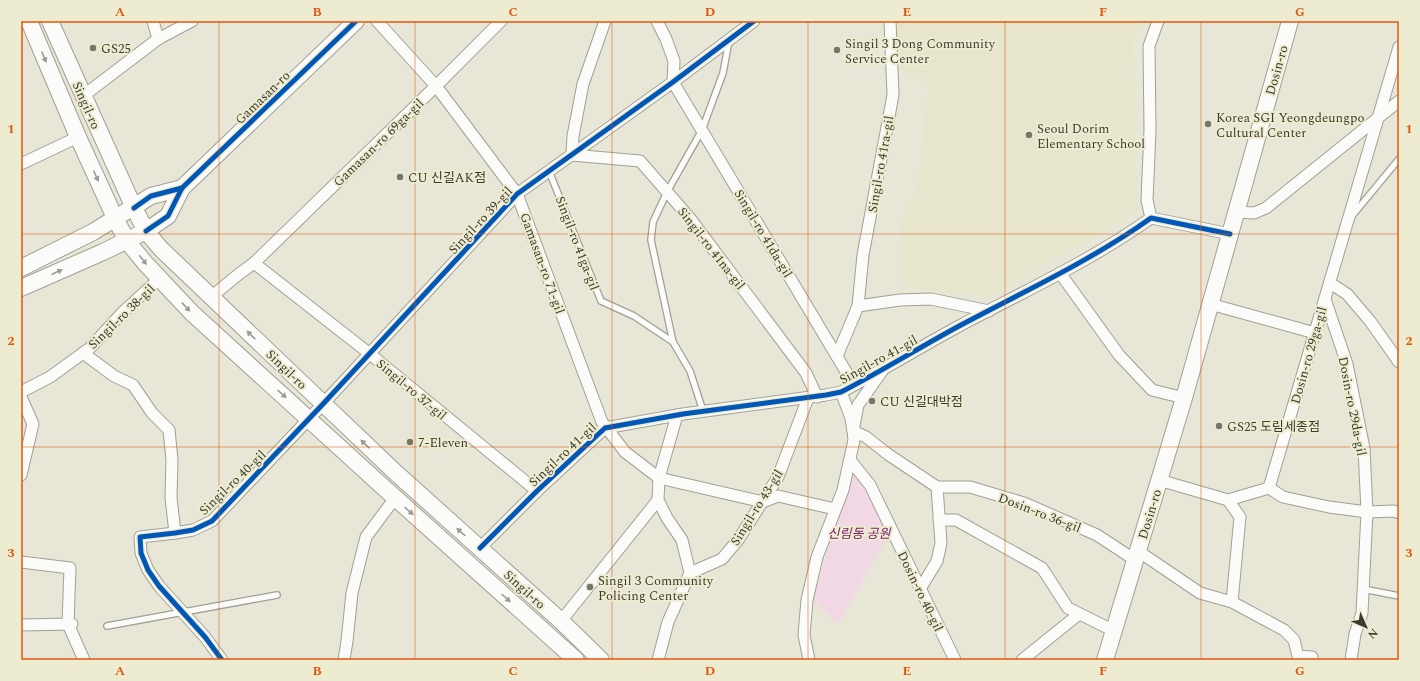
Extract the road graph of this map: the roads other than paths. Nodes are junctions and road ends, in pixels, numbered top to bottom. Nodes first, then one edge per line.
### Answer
1 (29, 21) edge
2 (50, 21) edge
3 (153, 21) edge
4 (192, 21) edge
5 (377, 21) edge
6 (501, 21) edge
7 (605, 21) edge
8 (656, 21) edge
9 (754, 21) edge
10 (890, 21) edge
11 (1158, 21) edge
12 (1290, 21) edge
13 (349, 23) edge
14 (158, 39) junction
15 (729, 41) junction
16 (1399, 46) edge
17 (673, 82) junction
18 (436, 86) junction
19 (83, 96) junction
20 (1399, 101) edge
21 (1378, 117) junction
22 (702, 130) junction
23 (78, 137) junction
24 (572, 155) junction
25 (1399, 159) edge
26 (21, 164) edge
27 (549, 171) junction
28 (182, 188) junction
29 (667, 192) junction
30 (517, 194) junction
31 (134, 208) junction
32 (1236, 212) junction
33 (115, 218) junction
34 (1151, 218) junction
35 (1348, 222) junction
36 (146, 230) junction
37 (1230, 234) junction
38 (127, 241) junction
39 (254, 263) junction
40 (21, 268) edge
41 (1060, 273) junction
42 (159, 279) junction
43 (1330, 283) junction
44 (21, 288) edge
45 (211, 297) junction
46 (1325, 299) junction
47 (1210, 304) junction
48 (858, 306) junction
49 (989, 311) junction
50 (1315, 333) junction
51 (674, 342) junction
52 (83, 353) junction
53 (370, 354) junction
54 (837, 356) junction
55 (1399, 362) edge
56 (884, 369) junction
57 (854, 385) junction
58 (21, 392) edge
59 (841, 392) junction
60 (21, 397) edge
61 (812, 397) junction
62 (1184, 398) junction
63 (323, 404) junction
64 (703, 411) junction
65 (677, 415) junction
66 (309, 419) junction
67 (605, 428) junction
68 (853, 431) junction
69 (850, 460) junction
70 (21, 475) edge
71 (659, 478) junction
72 (1159, 480) junction
73 (937, 487) junction
74 (1269, 488) junction
75 (536, 491) junction
76 (395, 498) junction
77 (658, 500) junction
78 (1228, 500) junction
79 (763, 502) junction
80 (835, 509) junction
81 (1367, 512) junction
82 (1399, 513) edge
83 (938, 520) junction
84 (175, 534) junction
85 (480, 548) junction
86 (1136, 556) junction
87 (21, 562) edge
88 (690, 573) junction
89 (920, 589) junction
90 (1364, 589) junction
91 (277, 595) dead end
92 (1399, 596) edge
93 (1232, 602) junction
94 (183, 613) junction
95 (1079, 614) junction
96 (561, 621) junction
97 (70, 624) junction
98 (21, 625) edge
99 (107, 626) dead end
100 (1114, 631) junction
101 (84, 660) edge
102 (222, 660) edge
103 (344, 660) edge
104 (576, 660) edge
105 (601, 660) edge
106 (658, 660) edge
107 (809, 660) edge
108 (955, 660) edge
109 (1022, 660) edge
110 (1105, 660) edge
111 (1312, 660) edge
112 (1351, 660) edge

1 -> 23 main road, Singil-ro
2 - 19 main road, Singil-ro
3 - 14 street
4 - 14 street
5 - 18 street, Gamasan-ro 71-gil
6 - 18 street, Gamasan-ro 69ga-gil
7 - 24 street
8 - 17 street
9 - 15 street, Singil-ro 39-gil
10 - 48 street, Singil-ro 41ra-gil
11 - 34 street
12 - 32 main road, Dosin-ro
13 - 28 main road, Gamasan-ro
14 - 19 street
15 - 17 street, Singil-ro 39-gil
15 - 22 lane
16 - 21 street, Dosin-ro 29ga-gil
17 - 22 street, Singil-ro 41da-gil
17 - 24 street, Singil-ro 39-gil
18 - 30 street, Gamasan-ro 71-gil
18 - 39 street, Gamasan-ro 69ga-gil
19 - 31 main road, Singil-ro
20 - 21 street
21 - 32 street
21 - 35 street, Dosin-ro 29ga-gil
22 - 29 lane
22 - 54 street, Singil-ro 41da-gil
23 - 26 street
23 -> 33 main road, Singil-ro
24 - 27 street, Singil-ro 39-gil
24 - 29 street, Singil-ro 41na-gil
25 - 35 lane, Dosin-ro 29ga-gil
27 - 30 street, Singil-ro 39-gil
27 - 51 lane, Singil-ro 41ga-gil
28 - 31 main road, Gamasan-ro
28 - 36 main road, Gamasan-ro
29 - 51 lane
29 - 61 street, Singil-ro 41na-gil
30 - 53 street, Singil-ro 39-gil
30 - 67 street, Gamasan-ro 71-gil
31 - 33 main road, Gamasan-ro
31 - 36 main road, Singil-ro
32 - 37 main road, Dosin-ro
33 - 38 main road, Singil-ro
33 - 40 main road, Gamasan-ro
34 - 37 street
34 - 41 street, Singil-ro 41-gil
35 - 43 street, Dosin-ro 29ga-gil
36 - 38 main road, Gamasan-ro
36 - 45 main road, Singil-ro
37 - 47 main road, Dosin-ro
38 -> 42 main road, Singil-ro
44 -> 38 main road, Gamasan-ro
39 - 45 street
39 - 53 street, Singil-ro 37-gil
41 - 49 street, Singil-ro 41-gil
41 - 62 street
42 - 52 street, Singil-ro 38-gil
42 -> 66 main road, Singil-ro
43 - 46 street, Dosin-ro 29ga-gil
43 - 55 street
63 -> 45 main road, Singil-ro
46 - 50 street, Dosin-ro 29ga-gil
46 - 81 street, Dosin-ro 29da-gil
47 - 50 street
47 - 62 main road, Dosin-ro
48 - 49 street
48 - 54 street, Singil-ro 41ra-gil
49 - 56 street, Singil-ro 41-gil
50 - 74 street, Dosin-ro 29ga-gil
51 - 64 lane, Singil-ro 41ga-gil
52 - 58 street, Singil-ro 38-gil
52 - 84 street, Singil-ro 38-gil
53 - 63 street, Singil-ro 39-gil
53 - 75 street, Singil-ro 37-gil
54 - 57 street, Singil-ro 41da-gil
56 - 57 street, Singil-ro 41-gil
56 - 68 street
57 - 59 street, Singil-ro 41-gil
59 - 61 street, Singil-ro 41-gil
59 - 68 street
60 - 70 street
61 - 64 street, Singil-ro 41-gil
61 - 79 street, Singil-ro 43-gil
62 - 72 main road, Dosin-ro
63 - 66 street, Singil-ro 40-gil
85 -> 63 main road, Singil-ro
64 - 65 street, Singil-ro 41-gil
65 - 67 street, Singil-ro 41-gil
65 - 71 street
66 - 76 main road, Singil-ro
66 - 84 street, Singil-ro 40-gil
67 - 71 street, Singil-ro 41-gil
67 - 75 street, Singil-ro 41-gil
68 - 69 street
68 - 73 street
69 - 80 street
69 - 89 street, Dosin-ro 40-gil
71 - 77 street
71 - 79 street, Singil-ro 41-gil
72 - 78 street
72 - 86 main road, Dosin-ro
73 - 83 street
73 - 86 street, Dosin-ro 36-gil
74 - 78 street
74 - 81 street
75 - 85 street, Singil-ro 41-gil
76 - 103 street
76 -> 104 main road, Singil-ro
77 - 88 street
77 - 96 street
78 - 93 street
79 - 80 street, Singil-ro 41-gil
79 - 88 street, Singil-ro 43-gil
80 - 107 street
81 - 82 street
81 - 90 street, Dosin-ro 29da-gil
83 - 89 street
83 - 95 street
84 - 94 street, Singil-ro 40-gil
85 - 96 main road, Singil-ro
86 - 93 street, Dosin-ro 36-gil
86 - 100 main road, Dosin-ro
87 - 97 street
88 - 106 street
89 - 108 street, Dosin-ro 40-gil
90 - 92 lane
90 - 112 street, Dosin-ro 29da-gil
91 - 94 lane
93 - 111 street, Dosin-ro 36-gil
94 - 99 lane
94 - 102 street, Singil-ro 40-gil
95 - 100 street
95 - 109 street
96 - 105 main road, Singil-ro
97 - 98 street
97 - 101 street
100 - 110 main road, Dosin-ro

